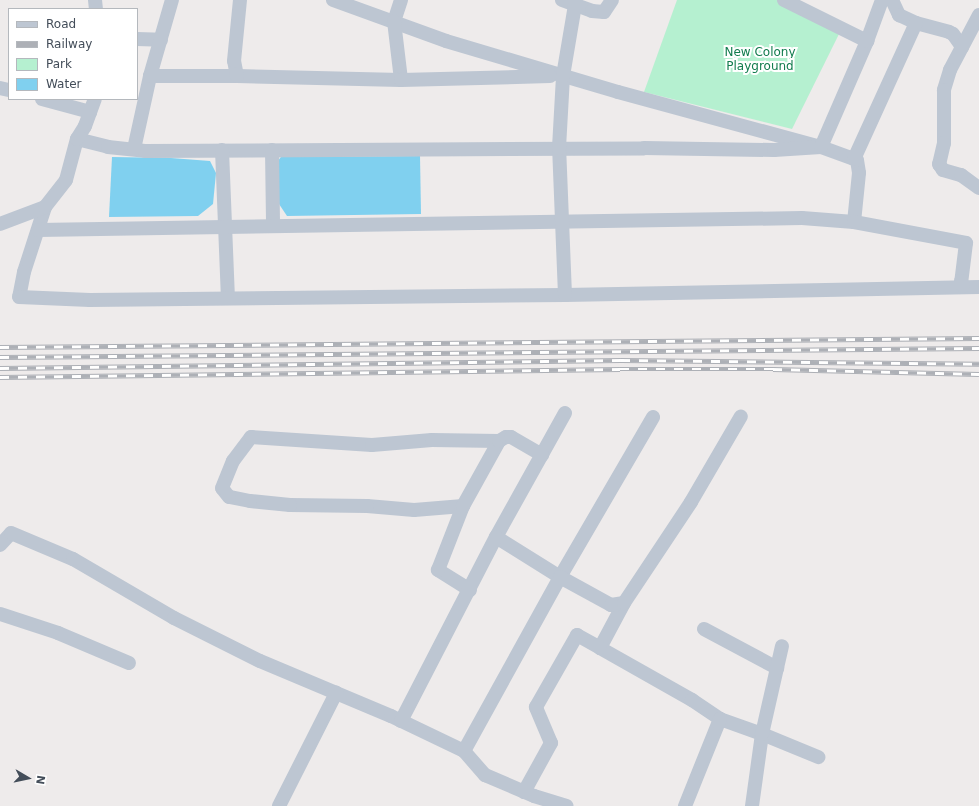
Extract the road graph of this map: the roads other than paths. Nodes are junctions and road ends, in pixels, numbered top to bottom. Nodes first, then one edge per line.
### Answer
1 (172, 0) edge
2 (240, 0) edge
3 (333, 0) edge
4 (401, 0) edge
5 (612, 0) edge
6 (784, 0) edge
7 (882, 0) edge
8 (892, 0) edge
9 (569, 3) edge
10 (979, 15) edge
11 (395, 22) junction
12 (916, 23) junction
13 (138, 39) edge
14 (161, 40) junction
15 (867, 41) junction
16 (962, 47) junction
17 (150, 76) junction
18 (238, 76) junction
19 (563, 76) junction
20 (401, 80) junction
21 (50, 100) edge
22 (93, 105) edge
23 (77, 139) junction
24 (559, 148) junction
25 (821, 148) junction
26 (134, 149) junction
27 (222, 150) junction
28 (272, 150) junction
29 (854, 159) junction
30 (978, 186) edge
31 (45, 207) junction
32 (563, 220) junction
33 (854, 222) junction
34 (0, 224) edge
35 (273, 225) junction
36 (224, 226) junction
37 (38, 230) junction
38 (973, 243) edge
39 (963, 286) junction
40 (979, 287) edge
41 (565, 294) junction
42 (228, 298) junction
43 (565, 413) dead end
44 (741, 416) dead end
45 (653, 417) dead end
46 (499, 441) junction
47 (542, 455) junction
48 (463, 506) junction
49 (6, 530) edge
50 (496, 537) junction
51 (0, 545) edge
52 (560, 577) junction
53 (470, 590) junction
54 (624, 603) junction
55 (0, 614) edge
56 (704, 629) dead end
57 (782, 646) dead end
58 (600, 648) junction
59 (129, 663) dead end
60 (777, 668) junction
61 (336, 693) junction
62 (720, 719) junction
63 (401, 721) junction
64 (762, 734) junction
65 (464, 751) junction
66 (818, 757) dead end
67 (524, 792) junction
68 (279, 806) edge
69 (566, 806) edge
70 (685, 806) edge
71 (752, 806) edge

1 - 14 street
2 - 18 street
3 - 11 street
4 - 11 street
5 - 9 street
6 - 15 street
7 - 15 street
8 - 12 street
9 - 19 street
10 - 16 street
11 - 19 street
11 - 20 street
12 - 16 street
12 - 29 street
13 - 14 street
14 - 17 street
15 - 25 street
16 - 30 street
17 - 18 street
17 - 26 street
18 - 20 street
19 - 20 street
19 - 24 street
19 - 25 street
21 - 22 street
22 - 23 street
23 - 26 street
23 - 31 street
24 - 25 street
24 - 28 street
24 - 32 street
25 - 29 street
26 - 27 street
27 - 28 street
27 - 36 street
28 - 35 street
29 - 33 street
31 - 34 street
31 - 37 street
32 - 33 street
32 - 35 street
32 - 41 street
33 - 38 street
35 - 36 street
36 - 37 street
36 - 42 street
37 - 42 street
38 - 39 street
39 - 40 street
39 - 41 street
41 - 42 street
43 - 47 street
44 - 54 street
45 - 52 street
46 - 47 street
46 - 48 street
46 - 48 street
47 - 50 street
48 - 53 street
49 - 51 street
49 - 61 street
50 - 52 street
50 - 53 street
52 - 54 street
52 - 65 street
53 - 63 street
54 - 58 street
55 - 59 street
56 - 60 street
57 - 60 street
58 - 62 street
58 - 67 street
60 - 64 street
61 - 63 street
61 - 68 street
62 - 64 street
62 - 70 street
63 - 65 street
64 - 66 street
64 - 71 street
65 - 67 street
67 - 69 street

